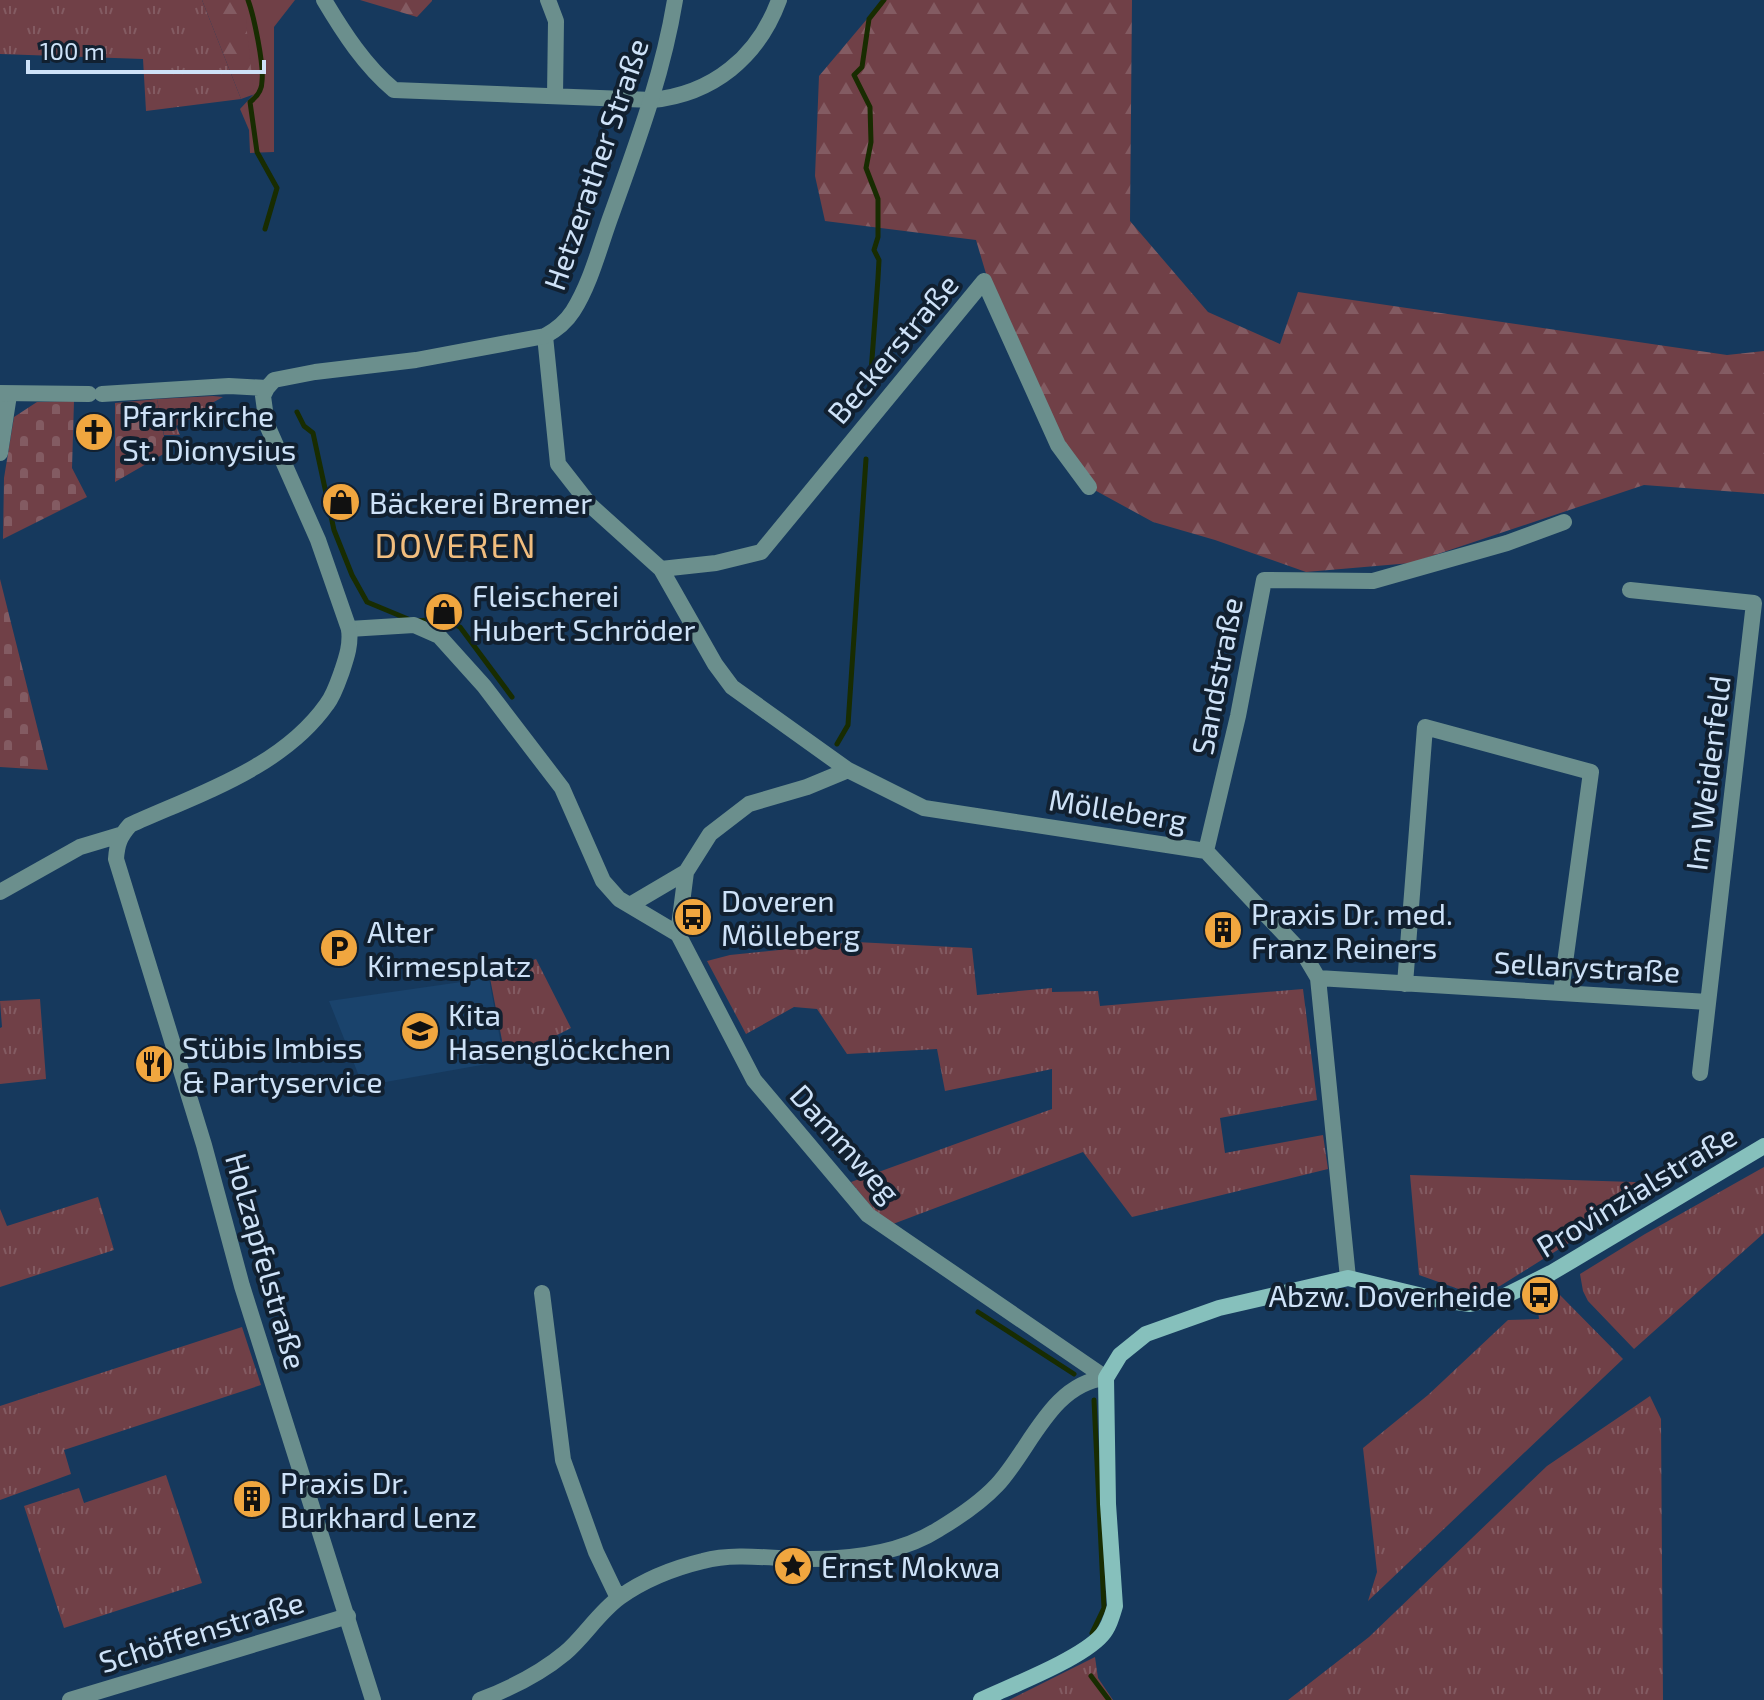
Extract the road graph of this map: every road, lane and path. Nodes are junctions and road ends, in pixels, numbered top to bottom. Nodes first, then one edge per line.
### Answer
1 (324, 0) edge
2 (548, 0) edge
3 (675, 0) edge
4 (779, 0) edge
5 (555, 96) junction
6 (652, 100) junction
7 (545, 336) junction
8 (267, 388) junction
9 (4, 394) edge
10 (0, 453) edge
11 (1089, 487) dead end
12 (1564, 522) dead end
13 (661, 569) junction
14 (1630, 590) dead end
15 (349, 629) junction
16 (848, 770) junction
17 (120, 835) junction
18 (1206, 851) junction
19 (686, 872) junction
20 (0, 892) edge
21 (630, 905) junction
22 (678, 934) junction
23 (1318, 978) junction
24 (1405, 984) junction
25 (1561, 992) junction
26 (1708, 1002) junction
27 (1700, 1073) dead end
28 (1764, 1146) edge
29 (1348, 1278) junction
30 (542, 1293) dead end
31 (1099, 1378) junction
32 (618, 1598) junction
33 (348, 1616) junction
34 (70, 1700) edge
35 (373, 1700) edge
36 (480, 1700) edge
37 (981, 1700) edge

1 - 5 street
2 - 5 street
3 - 6 street, Hetzerather Straße
4 - 6 street
5 - 6 street
6 - 7 street, Hetzerather Straße
7 - 8 street
7 - 13 street, Mölleberg
8 - 9 street
8 - 15 street
9 - 10 street
11 - 13 street, Beckerstraße
12 - 18 street, Sandstraße
13 - 16 street, Mölleberg
14 - 26 street, Im Weidenfeld
15 - 17 street
15 - 21 street
16 - 18 street, Mölleberg
16 - 19 street
17 - 20 street
17 - 33 street, Holzapfelstraße
18 - 23 street, Mölleberg
19 - 21 street
19 - 22 street
21 - 22 street
22 - 31 street, Dammweg
23 - 24 street, Sellarystraße
23 - 29 street, Mölleberg
24 - 25 street, Sellarystraße
24 - 25 street
25 - 26 street, Sellarystraße
26 - 27 street, Im Weidenfeld
28 - 29 main road, Provinzialstraße
29 - 31 main road, Provinzialstraße
30 - 32 street
31 - 32 street
31 - 37 main road
32 - 36 street
33 - 34 street, Schöffenstraße
33 - 35 street, Holzapfelstraße

